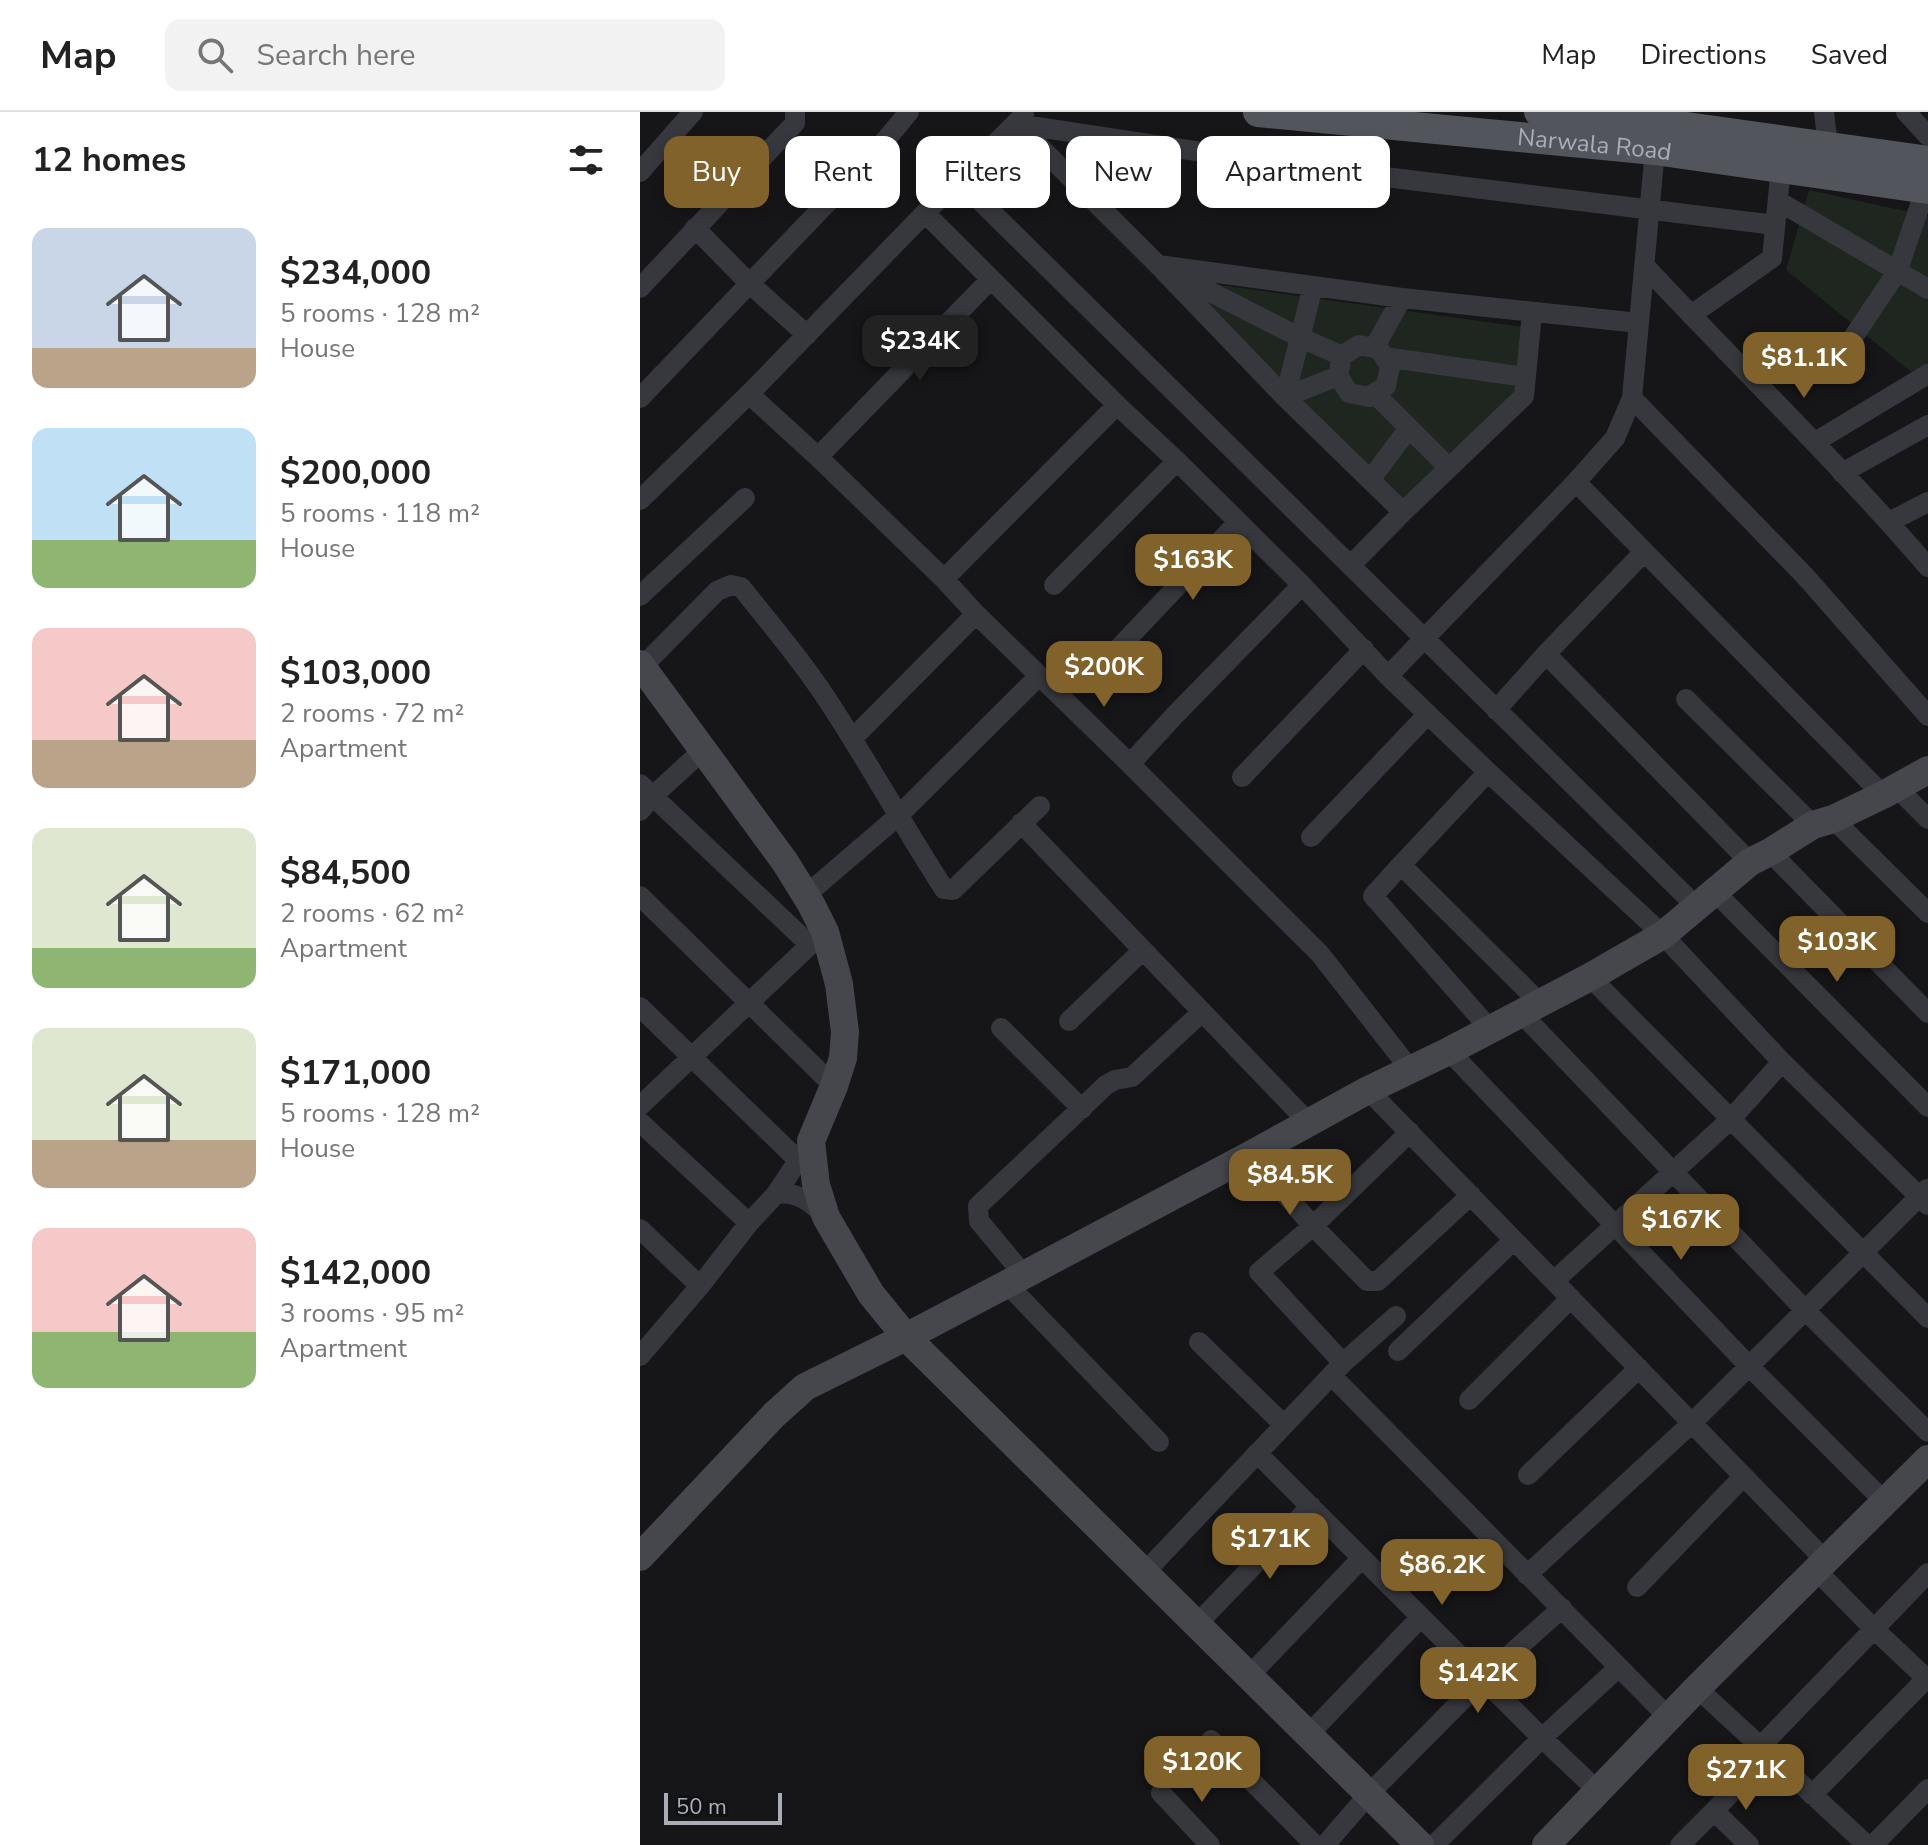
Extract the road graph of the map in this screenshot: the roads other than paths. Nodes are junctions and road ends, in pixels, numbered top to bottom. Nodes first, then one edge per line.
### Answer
1 (693, 112) edge
2 (795, 112) edge
3 (909, 112) edge
4 (1258, 112) edge
5 (1539, 112) edge
6 (1824, 112) edge
7 (1906, 112) edge
8 (1022, 118) edge
9 (1004, 136) edge
10 (1928, 136) edge
11 (1828, 146) junction
12 (1655, 150) junction
13 (1781, 167) junction
14 (640, 172) edge
15 (1927, 179) edge
16 (1778, 201) junction
17 (930, 208) edge
18 (988, 208) edge
19 (1648, 210) junction
20 (925, 213) junction
21 (1775, 225) junction
22 (695, 228) junction
23 (1158, 265) junction
24 (1644, 265) junction
25 (1897, 272) junction
26 (991, 279) junction
27 (750, 284) junction
28 (1313, 286) junction
29 (640, 288) edge
30 (1928, 289) edge
31 (1402, 298) junction
32 (1532, 313) junction
33 (1691, 315) junction
34 (1639, 323) junction
35 (807, 335) junction
36 (1854, 336) dead end
37 (1299, 337) junction
38 (1379, 353) junction
39 (1340, 366) junction
40 (1928, 374) edge
41 (1526, 377) junction
42 (1374, 393) junction
43 (749, 394) junction
44 (1285, 397) junction
45 (640, 398) edge
46 (1632, 398) junction
47 (1117, 405) junction
48 (1928, 425) edge
49 (1409, 428) junction
50 (1815, 442) junction
51 (818, 457) junction
52 (1177, 461) junction
53 (1449, 468) junction
54 (1842, 473) junction
55 (1370, 480) junction
56 (1576, 482) junction
57 (745, 498) dead end
58 (640, 500) edge
59 (1928, 502) edge
60 (1403, 512) junction
61 (1238, 522) junction
62 (1889, 522) junction
63 (1644, 552) junction
64 (1351, 565) junction
65 (1928, 567) edge
66 (944, 579) junction
67 (1054, 585) dead end
68 (1302, 585) junction
69 (640, 596) edge
70 (976, 614) junction
71 (1425, 639) junction
72 (1364, 649) junction
73 (1115, 652) dead end
74 (1546, 654) junction
75 (641, 666) edge
76 (1039, 676) junction
77 (1388, 676) junction
78 (1686, 699) dead end
79 (1496, 710) junction
80 (1428, 714) junction
81 (1928, 716) edge
82 (852, 739) junction
83 (703, 750) junction
84 (1130, 764) junction
85 (1928, 770) edge
86 (1488, 772) junction
87 (1242, 777) dead end
88 (1890, 791) junction
89 (644, 797) edge
90 (1040, 806) dead end
91 (898, 816) junction
92 (1928, 819) edge
93 (1823, 822) junction
94 (1021, 823) junction
95 (1311, 837) dead end
96 (1760, 857) junction
97 (1401, 865) junction
98 (806, 895) junction
99 (640, 896) edge
100 (1706, 899) junction
101 (1928, 913) edge
102 (1663, 935) junction
103 (817, 938) junction
104 (1143, 950) junction
105 (1590, 977) junction
106 (749, 1001) junction
107 (640, 1007) edge
108 (1530, 1007) junction
109 (1202, 1012) junction
110 (1928, 1013) edge
111 (1069, 1021) dead end
112 (1001, 1028) dead end
113 (1489, 1028) junction
114 (1449, 1051) junction
115 (691, 1056) junction
116 (1782, 1062) junction
117 (1410, 1069) junction
118 (834, 1086) junction
119 (1368, 1090) junction
120 (640, 1106) edge
121 (1928, 1107) edge
122 (1082, 1109) junction
123 (1731, 1119) junction
124 (640, 1122) edge
125 (1308, 1122) junction
126 (1410, 1132) junction
127 (805, 1151) junction
128 (1250, 1155) junction
129 (1673, 1172) junction
130 (776, 1194) junction
131 (1471, 1195) junction
132 (1925, 1197) edge
133 (826, 1217) junction
134 (749, 1223) junction
135 (1615, 1225) junction
136 (1313, 1226) junction
137 (640, 1229) edge
138 (1514, 1240) junction
139 (1864, 1253) junction
140 (1016, 1279) junction
141 (1554, 1281) junction
142 (700, 1286) junction
143 (1571, 1298) junction
144 (1806, 1311) junction
145 (1396, 1316) dead end
146 (1928, 1318) edge
147 (906, 1337) junction
148 (1199, 1342) dead end
149 (642, 1350) edge
150 (1398, 1351) dead end
151 (1749, 1366) junction
152 (1639, 1368) junction
153 (1337, 1369) junction
154 (1469, 1400) dead end
155 (1692, 1423) junction
156 (1284, 1425) junction
157 (1928, 1432) edge
158 (1159, 1442) dead end
159 (1257, 1453) junction
160 (1928, 1459) edge
161 (1528, 1475) dead end
162 (1743, 1477) junction
163 (1885, 1502) junction
164 (1311, 1506) junction
165 (640, 1557) edge
166 (1361, 1559) junction
167 (1820, 1565) junction
168 (1145, 1572) junction
169 (1928, 1573) edge
170 (1527, 1575) junction
171 (1637, 1587) dead end
172 (1562, 1608) junction
173 (1421, 1617) junction
174 (1197, 1624) junction
175 (1873, 1628) junction
176 (1619, 1667) junction
177 (1249, 1676) junction
178 (1484, 1678) junction
179 (1928, 1679) edge
180 (1697, 1688) junction
181 (1669, 1718) junction
182 (1309, 1734) junction
183 (1542, 1738) junction
184 (1211, 1740) dead end
185 (1763, 1750) junction
186 (1928, 1789) edge
187 (1598, 1791) junction
188 (1161, 1793) dead end
189 (1369, 1794) junction
190 (1812, 1795) junction
191 (1714, 1811) junction
192 (1210, 1845) edge
193 (1315, 1845) edge
194 (1325, 1845) edge
195 (1420, 1845) edge
196 (1434, 1845) edge
197 (1546, 1845) edge
198 (1680, 1845) edge
199 (1749, 1845) edge
200 (1870, 1845) edge

1 - 14 street
2 - 22 street
3 - 27 street
4 - 12 main road, Narwala Road
5 - 11 main road, Narwala Road
6 - 11 street
7 - 10 street
8 - 9 street
8 - 19 street
8 - 23 street
11 - 15 main road, Narwala Road
12 - 13 main road, Narwala Road
12 - 19 street
13 - 15 main road, Narwala Road
13 - 16 street
15 - 25 street
16 - 21 street
16 - 25 street
17 - 20 street
18 - 64 street
19 - 21 street
19 - 24 street
20 - 26 street
20 - 35 street
21 - 33 street
22 - 27 street
22 - 29 street
23 - 28 street
23 - 37 street
23 - 44 street
24 - 33 street
24 - 34 street
25 - 30 street
25 - 36 street
26 - 47 street
26 - 51 street
27 - 35 street
27 - 45 street
28 - 31 street
28 - 37 street
31 - 32 street
31 - 38 street
32 - 34 street
32 - 41 street
33 - 50 street
34 - 46 street
35 - 43 street
37 - 39 street
37 - 44 street
38 - 39 street
38 - 41 street
38 - 42 street
39 - 42 street
39 - 44 street
40 - 50 street
41 - 53 street
42 - 49 street
43 - 51 street
43 - 58 street
44 - 55 street
46 - 56 street
46 - 81 street
47 - 52 street
47 - 66 street
48 - 54 street
49 - 53 street
49 - 55 street
50 - 54 street
51 - 66 street
52 - 61 street
52 - 67 street
53 - 60 street
54 - 62 street
55 - 60 street
56 - 63 street
56 - 71 street
57 - 69 street
59 - 62 street
60 - 64 street
61 - 68 street
61 - 73 street
62 - 65 street
63 - 74 street
63 - 88 street
64 - 71 street
66 - 70 street
68 - 72 street
68 - 84 street
70 - 76 street
70 - 82 street
71 - 77 street
71 - 79 street
72 - 77 street
72 - 87 street
74 - 79 street
74 - 96 street
75 - 82 street
75 - 83 street
76 - 84 street
76 - 91 street
77 - 80 street
78 - 93 street
79 - 100 street
80 - 86 street
80 - 95 street
82 - 91 street
83 - 89 street
83 - 98 street
84 - 117 street
85 - 88 street
86 - 97 street
86 - 102 street
88 - 92 street
88 - 93 street
89 - 103 street
90 - 94 street
91 - 94 street
91 - 98 street
93 - 96 street
93 - 101 street
94 - 104 street
96 - 100 street
96 - 110 street
97 - 108 street
97 - 113 street
98 - 103 street
99 - 106 street
100 - 102 street
100 - 121 street
102 - 105 street
102 - 116 street
103 - 106 street
103 - 118 street
104 - 109 street
104 - 111 street
105 - 108 street
105 - 123 street
106 - 115 street
106 - 118 street
107 - 115 street
108 - 113 street
108 - 129 street
109 - 122 street
109 - 125 street
112 - 122 street
113 - 114 street
114 - 117 street
114 - 135 street
115 - 120 street
115 - 127 street
116 - 123 street
116 - 132 street
117 - 119 street
118 - 127 street
119 - 125 street
119 - 126 street
122 - 140 street
123 - 129 street
123 - 139 street
124 - 134 street
125 - 128 street
126 - 131 street
126 - 136 street
127 - 130 street
127 - 133 street
128 - 136 street
128 - 140 street
129 - 135 street
129 - 144 street
130 - 133 street
130 - 134 street
131 - 136 street
131 - 138 street
132 - 139 street
133 - 147 street
134 - 142 street
135 - 141 street
135 - 151 street
136 - 153 street
137 - 142 street
138 - 141 street
138 - 150 street
139 - 144 street
139 - 146 street
140 - 147 street
140 - 158 street
141 - 143 street
142 - 149 street
143 - 152 street
143 - 154 street
144 - 151 street
144 - 157 street
145 - 153 street
147 - 165 street
147 - 168 street
148 - 156 street
151 - 155 street
151 - 163 street
152 - 155 street
152 - 161 street
153 - 156 street
153 - 170 street
155 - 162 street
155 - 170 street
156 - 159 street
159 - 164 street
159 - 168 street
160 - 163 street
162 - 167 street
162 - 171 street
163 - 167 street
164 - 166 street
164 - 174 street
166 - 173 street
166 - 177 street
167 - 175 street
167 - 180 street
168 - 174 street
169 - 175 street
170 - 172 street
172 - 176 street
172 - 178 street
173 - 178 street
173 - 182 street
174 - 177 street
175 - 179 street
175 - 185 street
176 - 181 street
176 - 183 street
177 - 182 street
178 - 183 street
178 - 189 street
179 - 190 street
180 - 181 street
180 - 185 street
181 - 187 street
182 - 189 street
183 - 187 street
183 - 196 street
184 - 193 street
185 - 190 street
185 - 191 street
186 - 200 street
187 - 197 street
188 - 192 street
189 - 194 street
189 - 195 street
190 - 200 street
191 - 198 street
191 - 199 street

